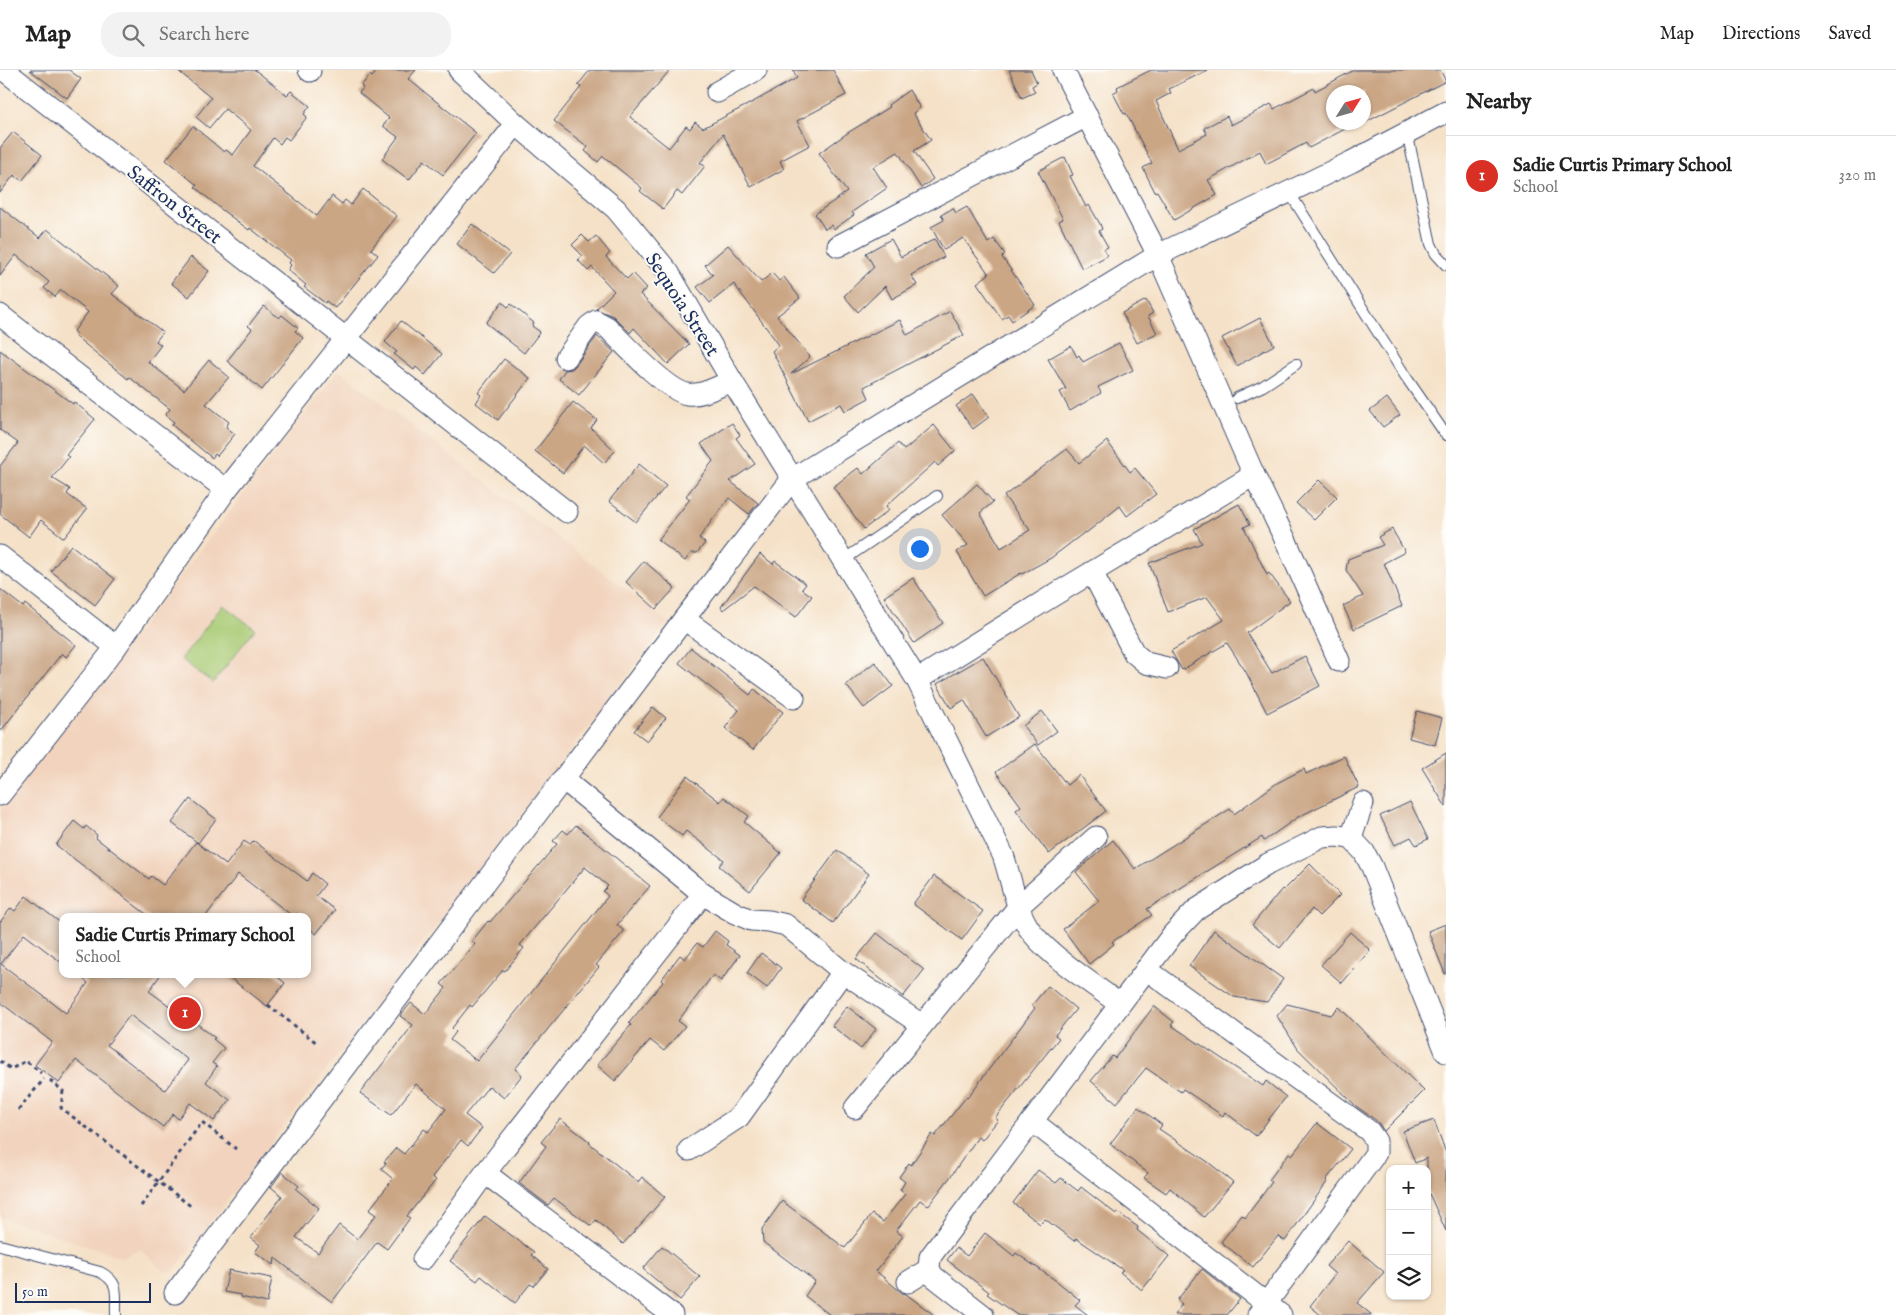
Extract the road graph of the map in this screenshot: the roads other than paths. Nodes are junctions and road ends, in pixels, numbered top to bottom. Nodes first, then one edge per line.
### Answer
1 (4, 70) edge
2 (459, 70) edge
3 (756, 70) edge
4 (1062, 70) edge
5 (717, 92) dead end
6 (1446, 112) edge
7 (1086, 116) junction
8 (516, 124) junction
9 (1407, 132) junction
10 (1289, 192) junction
11 (838, 246) dead end
12 (1158, 255) junction
13 (1446, 265) edge
14 (0, 315) edge
15 (345, 337) junction
16 (566, 358) dead end
17 (1296, 364) dead end
18 (732, 381) junction
19 (1237, 398) dead end
20 (1446, 435) edge
21 (1254, 475) junction
22 (792, 479) junction
23 (226, 490) junction
24 (937, 496) dead end
25 (567, 512) dead end
26 (0, 556) edge
27 (842, 561) junction
28 (1092, 572) junction
29 (684, 619) junction
30 (116, 647) junction
31 (1339, 661) dead end
32 (1167, 668) dead end
33 (917, 680) junction
34 (794, 698) dead end
35 (563, 779) junction
36 (1, 791) edge
37 (1363, 804) dead end
38 (1096, 837) dead end
39 (1350, 838) junction
40 (703, 894) junction
41 (1019, 906) junction
42 (1146, 969) junction
43 (843, 972) junction
44 (1119, 1004) junction
45 (922, 1025) junction
46 (1446, 1052) edge
47 (855, 1108) dead end
48 (1032, 1121) junction
49 (688, 1150) dead end
50 (485, 1173) junction
51 (0, 1245) edge
52 (423, 1259) dead end
53 (928, 1269) junction
54 (908, 1282) dead end
55 (175, 1293) dead end
56 (1269, 1311) edge
57 (116, 1315) edge
58 (672, 1315) edge
59 (983, 1315) edge

1 - 15 street, Saffron Street
2 - 8 street, Sequoia Street
3 - 5 street
4 - 7 street
6 - 9 street
7 - 11 street
7 - 12 street
8 - 15 street
8 - 18 street, Sequoia Street
9 - 10 street
9 - 13 lane
10 - 12 street
10 - 20 lane
12 - 21 street
12 - 22 street
14 - 23 street
15 - 23 street
15 - 25 street, Saffron Street
16 - 18 street
17 - 19 lane
18 - 22 street, Sequoia Street
21 - 28 street
21 - 31 street
22 - 27 street, Sequoia Street
22 - 29 street
23 - 30 street
24 - 27 lane
26 - 30 street
27 - 33 street, Sequoia Street
28 - 32 street
28 - 33 street
29 - 34 street
29 - 35 street
30 - 36 street
33 - 41 street, Sequoia Street
35 - 40 street
35 - 55 street
37 - 39 street
38 - 41 street
39 - 42 street
39 - 46 street
40 - 43 street
40 - 50 street
41 - 44 street, Sequoia Street
41 - 45 street
42 - 44 street
42 - 56 street
43 - 45 street
43 - 49 street
44 - 48 street
45 - 47 street
48 - 53 street
48 - 56 street
50 - 52 street
50 - 58 street
51 - 57 lane
53 - 54 street
53 - 59 street

